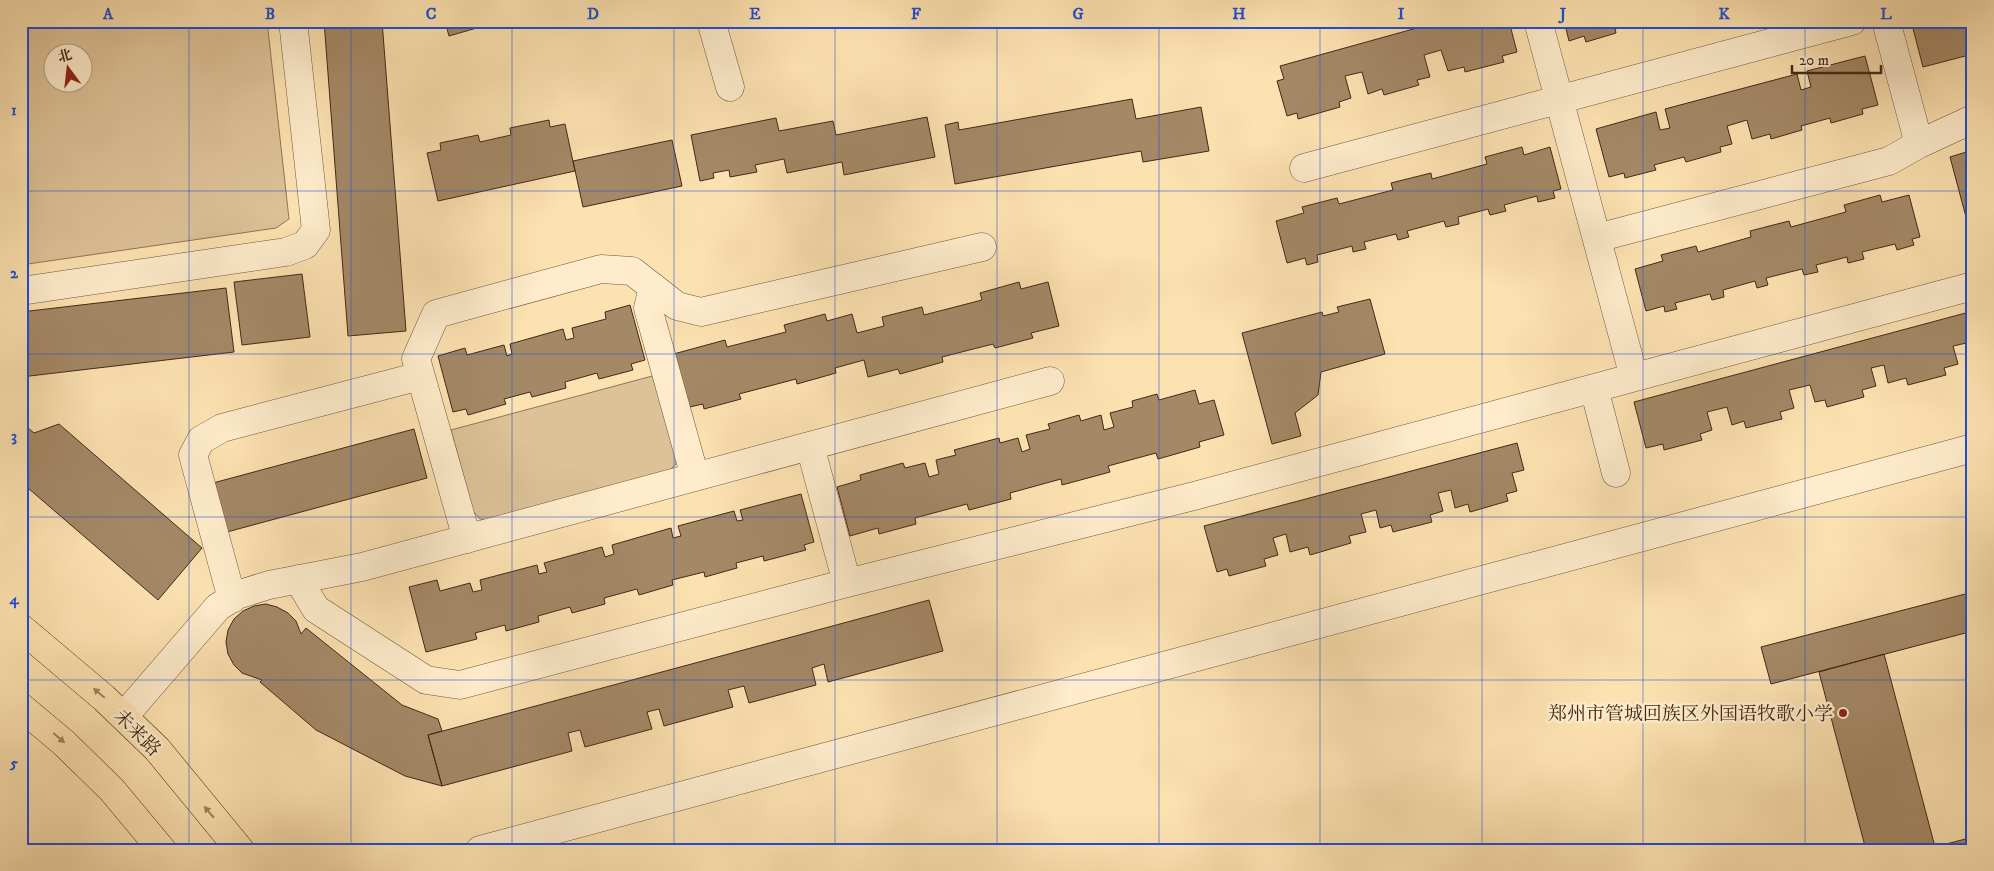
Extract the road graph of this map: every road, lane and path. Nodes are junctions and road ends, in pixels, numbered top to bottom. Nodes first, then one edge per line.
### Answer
1 (293, 21) edge
2 (711, 21) edge
3 (1538, 21) edge
4 (1852, 21) edge
5 (1886, 21) edge
6 (730, 87) dead end
7 (1560, 100) junction
8 (1973, 119) edge
9 (1919, 144) junction
10 (1304, 168) dead end
11 (1597, 238) junction
12 (982, 247) dead end
13 (1973, 286) edge
14 (653, 287) junction
15 (21, 290) edge
16 (420, 376) junction
17 (1634, 377) junction
18 (1050, 381) dead end
19 (1594, 388) junction
20 (810, 446) junction
21 (1973, 448) edge
22 (1616, 474) dead end
23 (695, 477) junction
24 (467, 539) junction
25 (298, 579) junction
26 (847, 583) junction
27 (232, 599) junction
28 (21, 628) edge
29 (21, 707) edge
30 (124, 716) junction
31 (162, 850) edge
32 (240, 850) edge
33 (480, 850) edge

1 - 15 street
2 - 6 street
3 - 7 street
4 - 7 street
5 - 9 street
7 - 10 street
7 - 11 street
8 - 9 street
9 - 11 street
11 - 17 street
12 - 14 street
13 - 17 street
14 - 16 street
14 - 23 street
16 - 24 street
16 - 27 street
17 - 19 street
18 - 20 street
19 - 22 street
19 - 26 street
20 - 23 street
20 - 26 street
21 - 33 street
23 - 24 street
24 - 25 street
25 - 26 street
25 - 27 street
27 - 30 street
30 -> 28 main road, 未来路
29 -> 31 main road
32 -> 30 main road, 未来路

